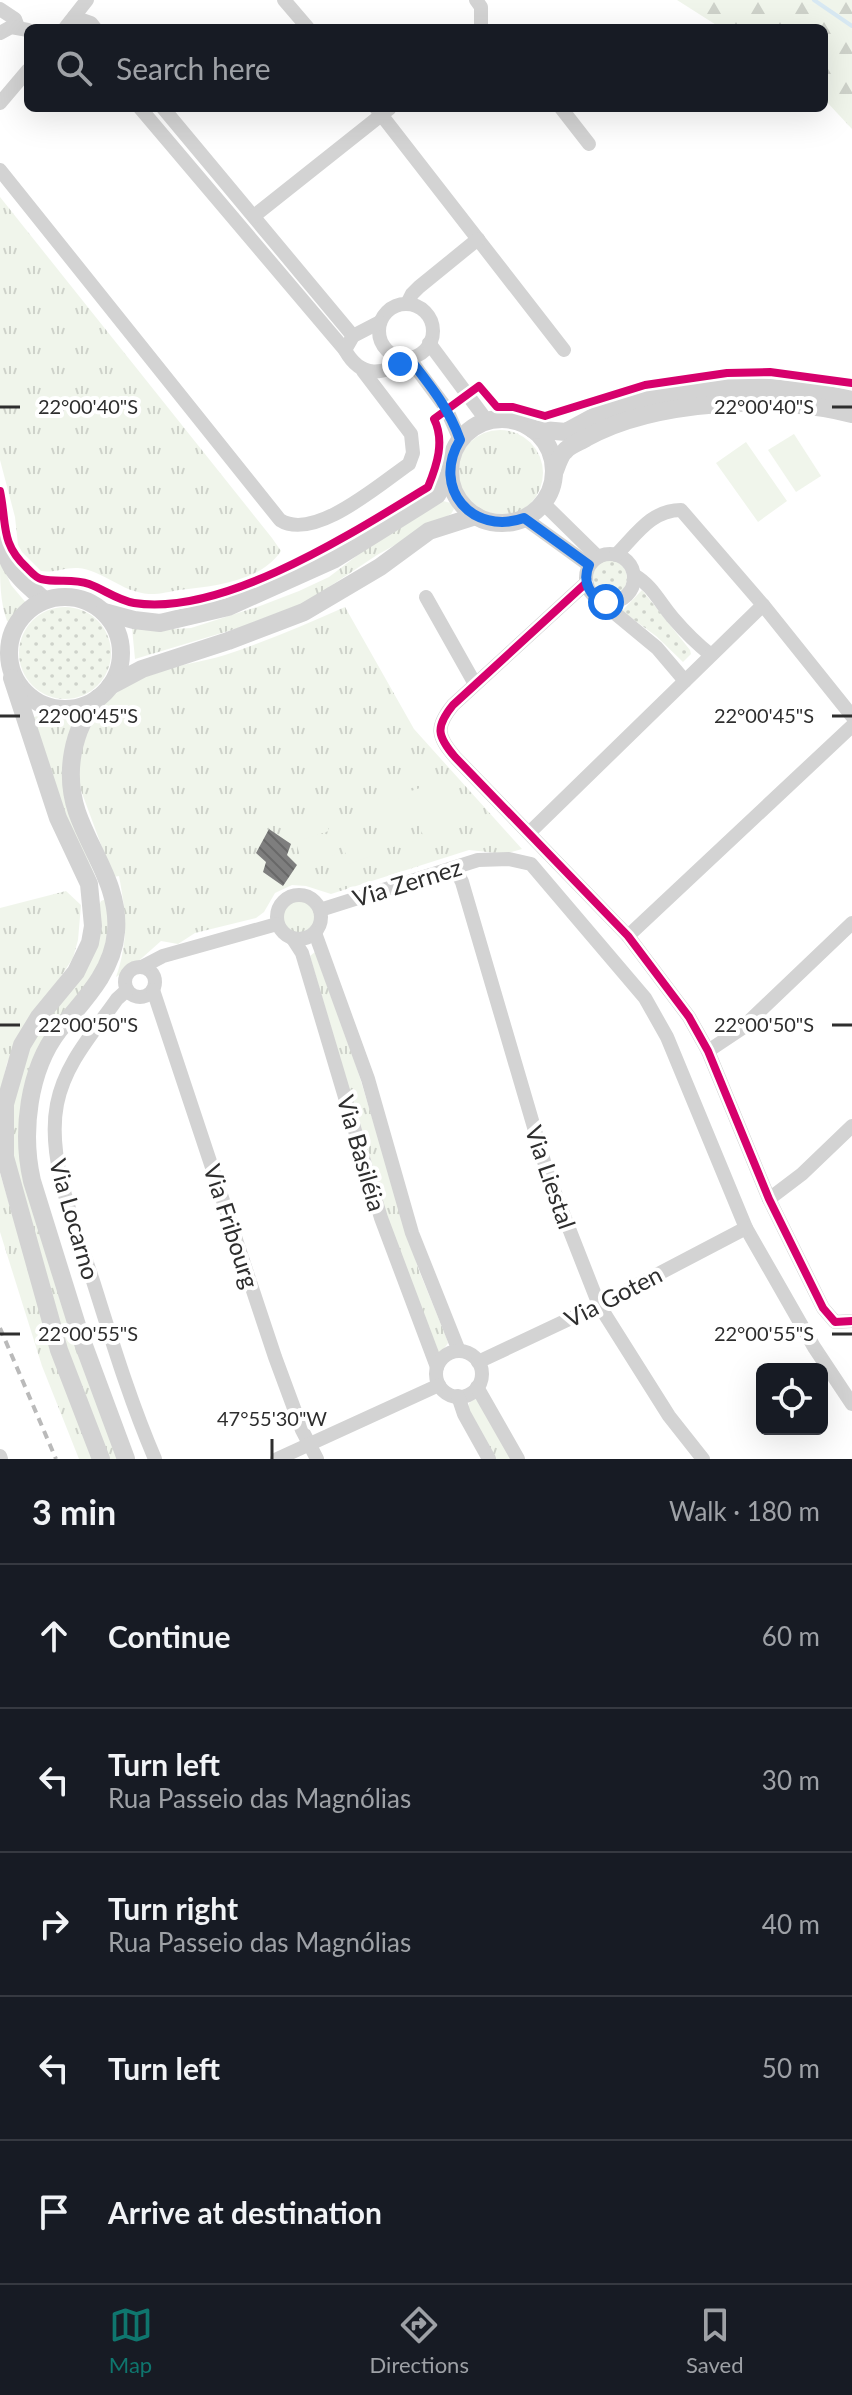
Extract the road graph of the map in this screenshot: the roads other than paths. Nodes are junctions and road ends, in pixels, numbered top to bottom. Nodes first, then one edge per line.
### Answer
1 (87, 0) edge
2 (284, 0) edge
3 (476, 0) edge
4 (0, 9) edge
5 (72, 24) edge
6 (92, 24) edge
7 (305, 24) edge
8 (481, 24) edge
9 (23, 28) edge
10 (0, 33) edge
11 (24, 75) edge
12 (0, 103) edge
13 (143, 112) edge
14 (166, 112) edge
15 (381, 112) edge
16 (384, 112) edge
17 (564, 112) edge
18 (589, 144) dead end
19 (0, 170) edge
20 (254, 216) junction
21 (478, 239) junction
22 (407, 304) junction
23 (380, 322) junction
24 (353, 336) junction
25 (429, 343) junction
26 (345, 350) junction
27 (564, 350) dead end
28 (408, 357) junction
29 (363, 371) junction
30 (458, 380) junction
31 (437, 395) junction
32 (852, 400) edge
33 (852, 414) edge
34 (487, 421) junction
35 (532, 429) junction
36 (460, 440) junction
37 (450, 473) junction
38 (554, 473) junction
39 (543, 503) junction
40 (476, 516) junction
41 (524, 518) junction
42 (0, 523) edge
43 (616, 555) junction
44 (593, 561) junction
45 (634, 575) junction
46 (586, 583) junction
47 (426, 597) dead end
48 (44, 600) junction
49 (599, 600) junction
50 (763, 605) junction
51 (104, 612) junction
52 (0, 622) edge
53 (10, 649) junction
54 (711, 655) junction
55 (12, 678) junction
56 (685, 681) junction
57 (475, 684) junction
58 (104, 692) junction
59 (852, 716) edge
60 (852, 726) edge
61 (529, 833) junction
62 (455, 868) junction
63 (108, 879) junction
64 (89, 884) junction
65 (320, 910) junction
66 (852, 923) edge
67 (277, 924) junction
68 (315, 933) junction
69 (628, 936) junction
70 (293, 939) junction
71 (142, 967) junction
72 (127, 990) junction
73 (153, 990) junction
74 (708, 1051) junction
75 (852, 1126) edge
76 (769, 1199) junction
77 (746, 1228) junction
78 (599, 1305) junction
79 (852, 1321) edge
80 (459, 1351) junction
81 (478, 1362) junction
82 (437, 1367) junction
83 (439, 1385) junction
84 (477, 1387) junction
85 (458, 1396) junction
86 (852, 1404) edge
87 (309, 1442) junction
88 (101, 1459) edge
89 (126, 1459) edge
90 (155, 1459) edge
91 (277, 1459) edge
92 (317, 1459) edge
93 (489, 1459) edge
94 (518, 1459) edge
95 (703, 1459) edge

1 - 5 street
2 - 7 street
3 - 8 street
4 - 9 street
5 - 6 street
9 - 10 street
11 - 12 street
13 - 26 street
14 - 20 street
15 - 20 street
16 - 21 street
17 - 18 street
19 - 29 street
20 - 24 street
21 - 22 street
21 - 27 street
22 - 23 street
22 - 25 street
23 - 24 street
23 - 28 street
24 - 26 street
25 - 28 street
25 - 30 street
26 - 29 street
28 - 29 street
28 - 31 street
30 - 31 street
30 - 34 street
31 - 36 street
32 - 35 street
33 - 38 street
34 - 35 street
34 - 36 street
35 - 38 street
36 - 37 street
37 - 40 street
37 - 51 street
38 - 39 street
39 - 41 street
39 - 44 street
40 - 41 street
40 - 58 street
41 - 44 street
42 - 48 street
43 - 44 street
43 - 45 street
43 - 50 street
44 - 46 street
45 - 49 street
45 - 54 street
46 - 49 street
46 - 57 street
47 - 57 street
48 - 51 street
48 - 53 street
49 - 56 street
50 - 54 street
50 - 59 street
51 - 58 street
52 - 53 street
53 - 55 street
54 - 56 street
55 - 58 street
55 - 64 street
56 - 61 street
57 - 61 street
58 - 63 street
60 - 69 street
61 - 69 street
62 - 65 street, Via Zernez
62 - 77 street, Via Zernez
62 - 78 street, Via Liestal
63 - 64 street
63 - 89 street
64 - 88 street
65 - 67 street
65 - 68 street
66 - 74 street
67 - 70 street
67 - 71 street
68 - 70 street
68 - 80 street, Via Basiléia
69 - 74 street
70 - 82 street, Via Basiléia
71 - 72 street
71 - 73 street
72 - 73 street
72 - 90 street, Via Locarno
73 - 87 street, Via Fribourg
74 - 76 street
75 - 76 street
76 - 79 street
77 - 78 street, Via Goten
77 - 86 street
78 - 81 street, Via Goten
78 - 95 street, Via Liestal
80 - 81 street
80 - 82 street
81 - 84 street
82 - 83 street
83 - 85 street
83 - 87 street
84 - 85 street
84 - 94 street
85 - 93 street
87 - 91 street
87 - 92 street, Via Fribourg

